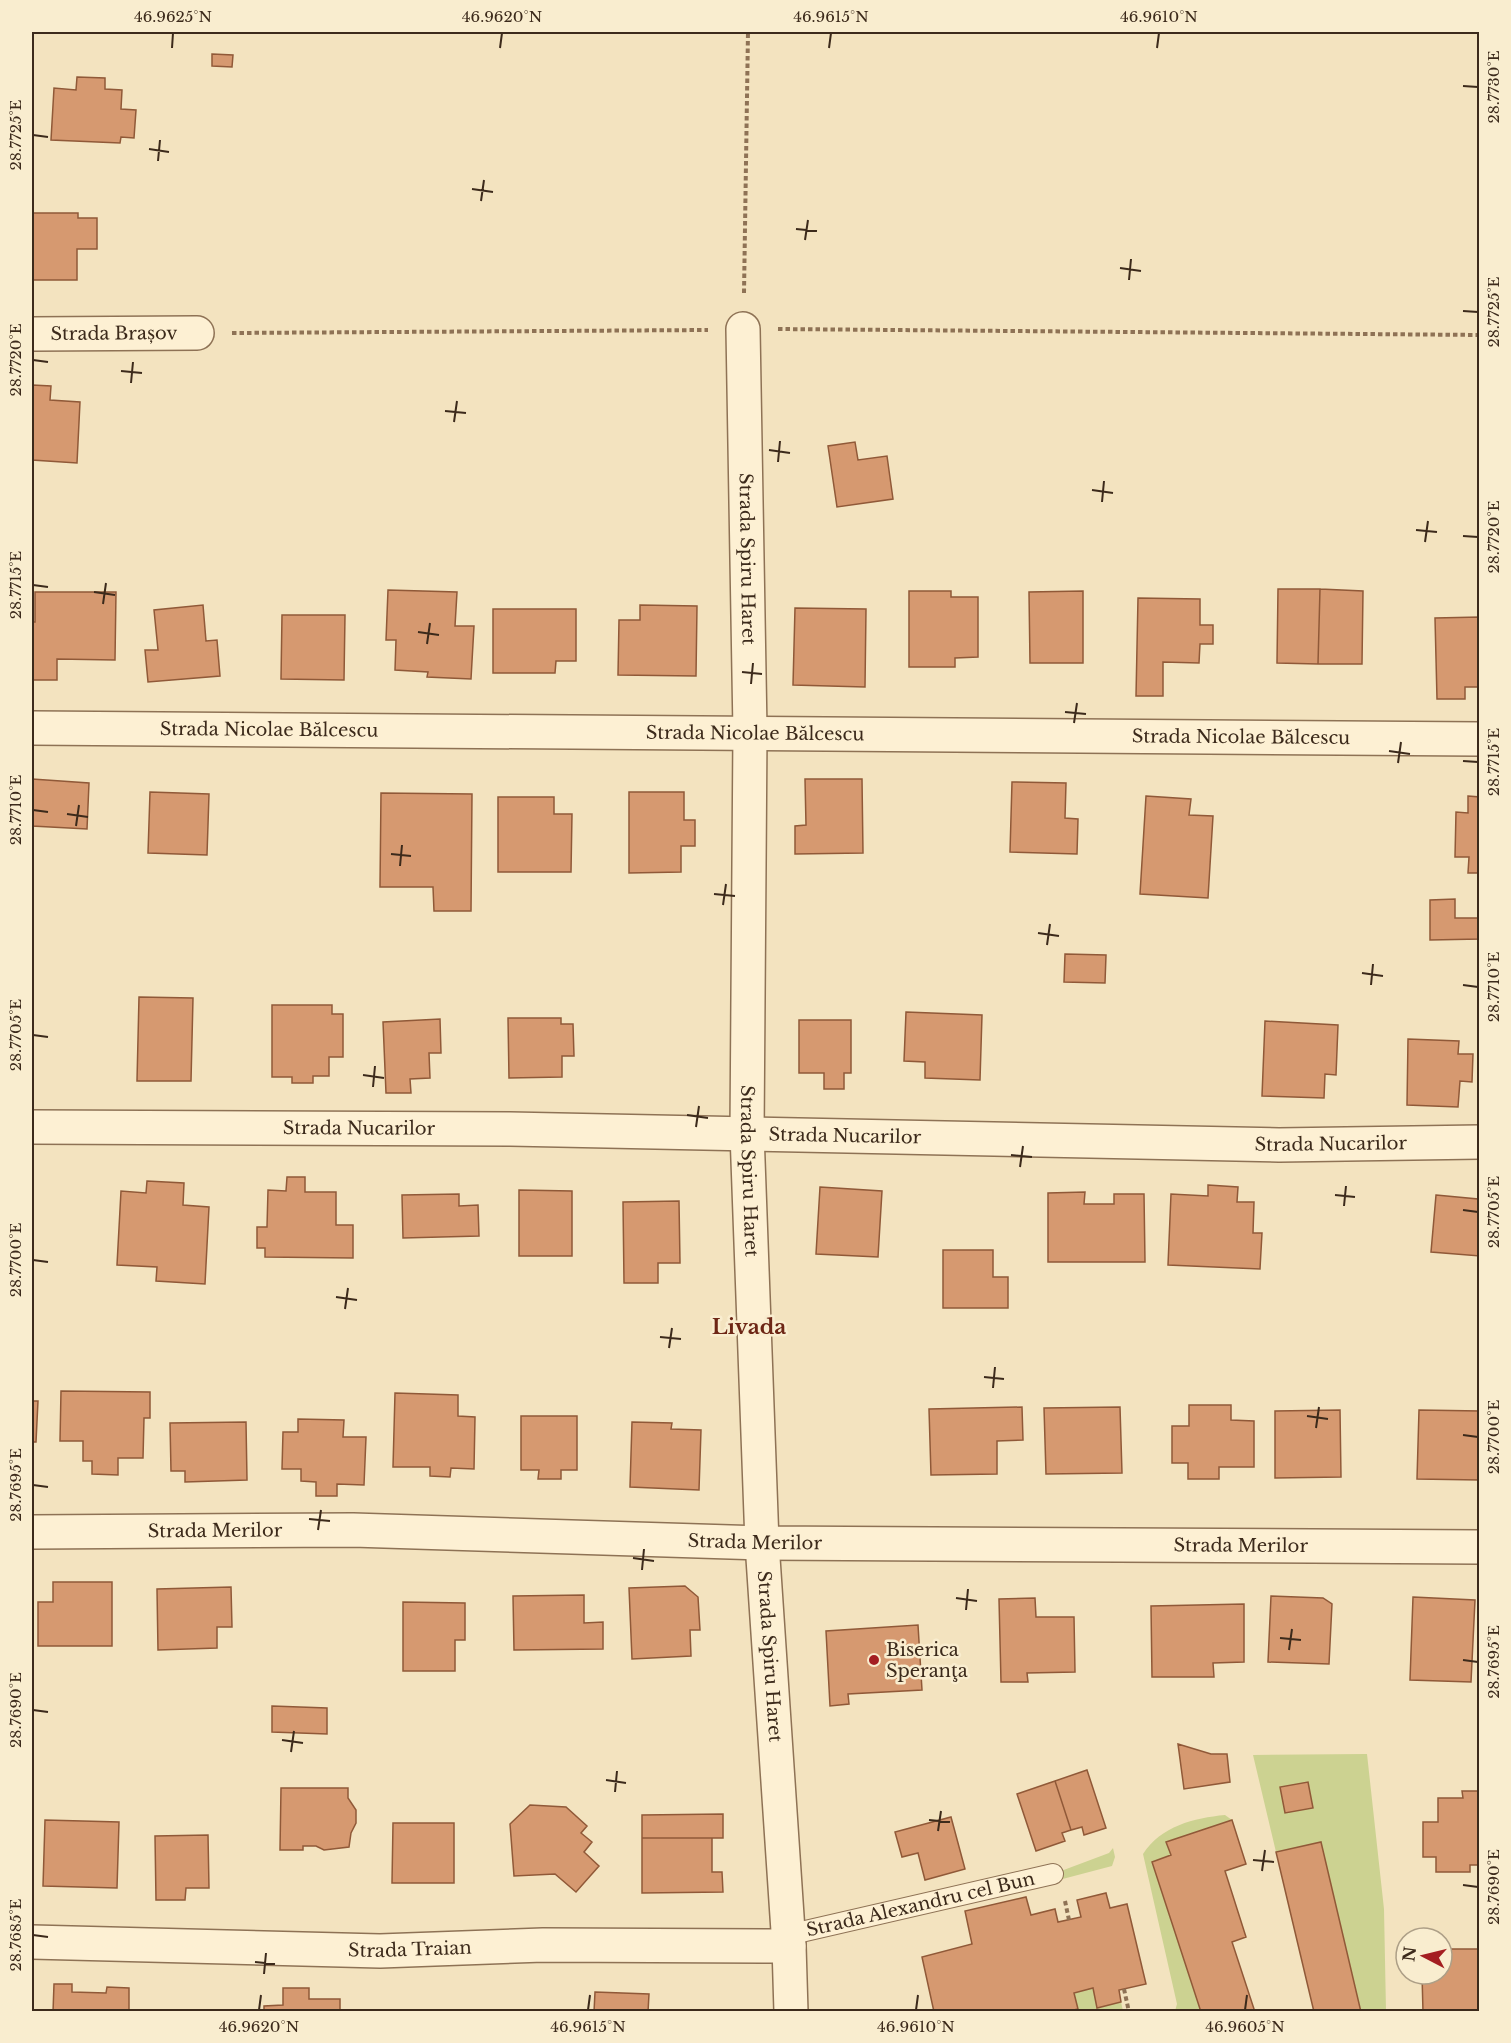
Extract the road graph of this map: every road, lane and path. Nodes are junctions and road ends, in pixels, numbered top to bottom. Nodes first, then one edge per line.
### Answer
1 (748, 32) edge
2 (743, 329) junction
3 (197, 333) joint
4 (32, 334) edge
5 (1479, 335) edge
6 (32, 728) edge
7 (750, 731) junction
8 (1479, 738) edge
9 (32, 1127) edge
10 (747, 1133) junction
11 (1479, 1142) edge
12 (32, 1532) edge
13 (762, 1543) junction
14 (1479, 1547) edge
15 (1058, 1882) joint
16 (1070, 1920) dead end
17 (789, 1940) junction
18 (32, 1942) edge
19 (1124, 1989) dead end
20 (791, 2012) edge
21 (1129, 2012) edge

1 - 2 path
2 - 3 path
2 - 5 path
2 - 7 street, Strada Spiru Haret
3 - 4 street, Strada Brașov
6 - 7 street, Strada Nicolae Bălcescu
7 - 8 street, Strada Nicolae Bălcescu
7 - 10 street, Strada Spiru Haret
9 - 10 street, Strada Nucarilor
10 - 11 street, Strada Nucarilor
10 - 13 street, Strada Spiru Haret
12 - 13 street, Strada Merilor
13 - 14 street, Strada Merilor
13 - 17 street, Strada Spiru Haret
15 - 16 path
15 - 17 lane, Strada Alexandru cel Bun
17 - 18 street, Strada Traian
17 - 20 street, Strada Spiru Haret
19 - 21 path

